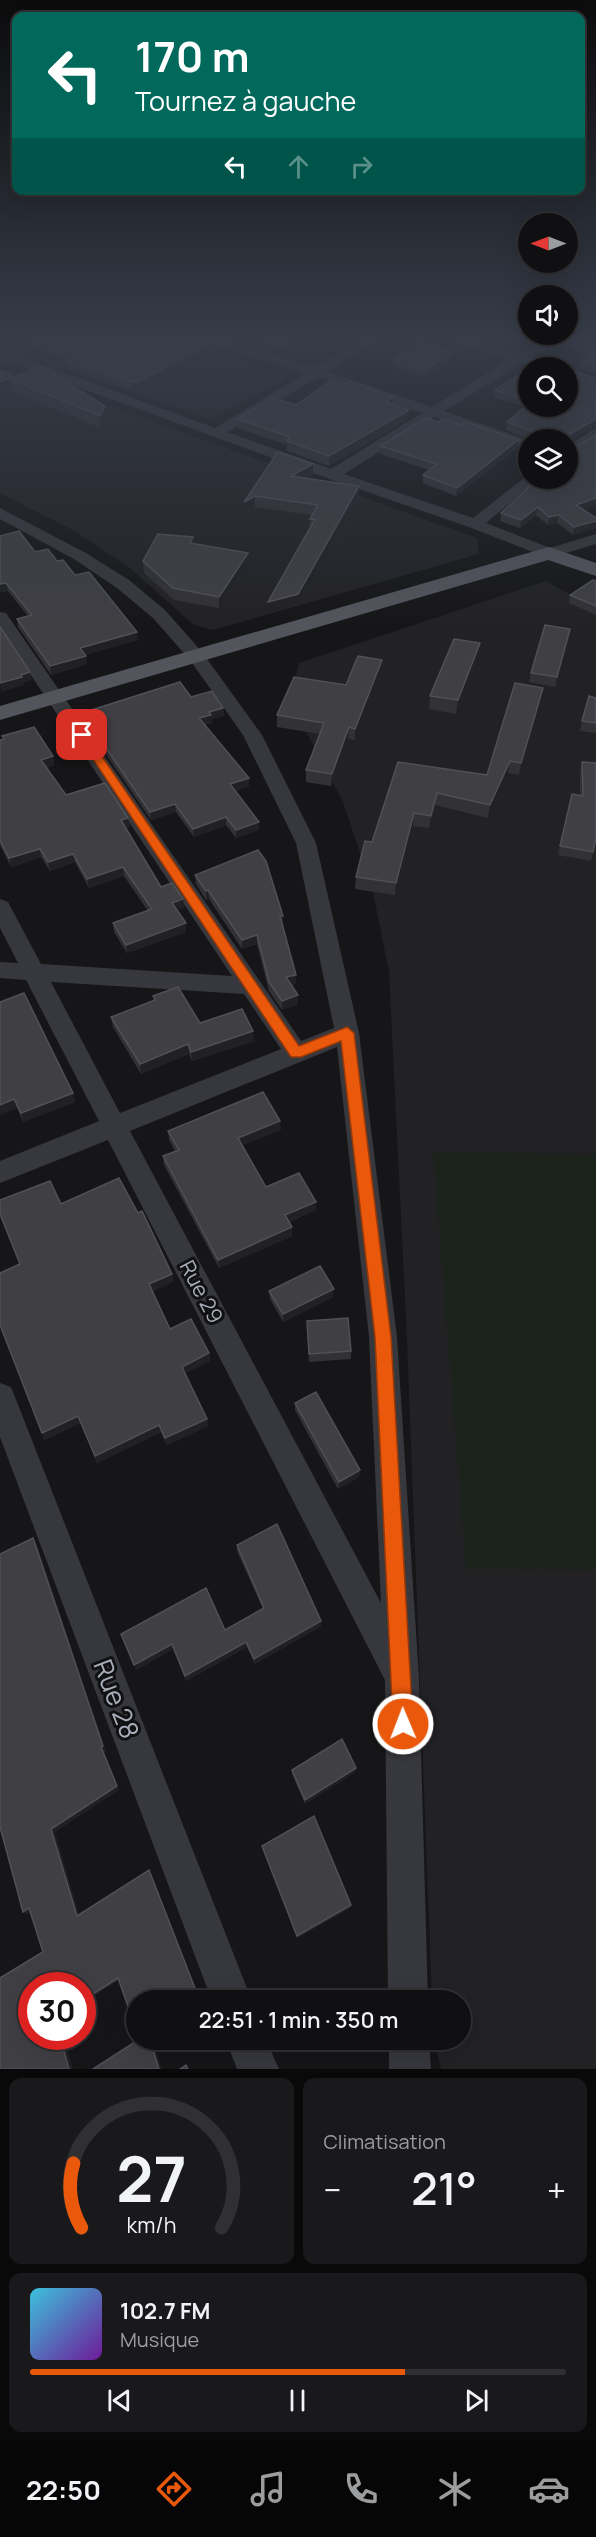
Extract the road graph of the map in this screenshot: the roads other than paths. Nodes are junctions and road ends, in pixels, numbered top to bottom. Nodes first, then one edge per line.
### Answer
1 (212, 432) edge
2 (400, 432) edge
3 (488, 432) edge
4 (596, 432) edge
5 (216, 433) joint
6 (518, 442) edge
7 (580, 444) joint
8 (596, 453) edge
9 (332, 475) junction
10 (519, 489) edge
11 (0, 513) edge
12 (475, 524) junction
13 (596, 539) edge
14 (549, 553) junction
15 (596, 570) edge
16 (0, 617) edge
17 (196, 656) junction
18 (56, 696) junction
19 (0, 713) edge
20 (0, 907) edge
21 (0, 970) edge
22 (34, 972) junction
23 (251, 986) junction
24 (347, 1033) junction
25 (296, 1053) junction
26 (115, 1126) junction
27 (0, 1172) edge
28 (0, 1397) edge
29 (402, 1678) junction
30 (228, 1990) edge
31 (408, 1990) edge
32 (250, 2050) edge
33 (409, 2050) edge
34 (258, 2069) edge
35 (410, 2069) edge

1 - 5 street
2 - 9 street
3 - 6 street
4 - 7 street
5 - 9 street
7 - 8 street
9 - 12 street
10 - 12 street
11 - 17 street
12 - 14 street
13 - 14 street
14 - 15 main road
14 - 17 main road
16 - 18 street
17 - 18 main road
17 - 24 street
18 - 19 main road
18 - 23 street
20 - 22 street, Rue 29
21 - 22 street
22 - 23 street
22 - 26 street, Rue 29
23 - 25 street
24 - 25 street
24 - 29 street
25 - 26 street
26 - 27 street
26 - 29 street, Rue 29
28 - 30 street, Rue 28
29 - 31 street
32 - 34 street
33 - 35 street

